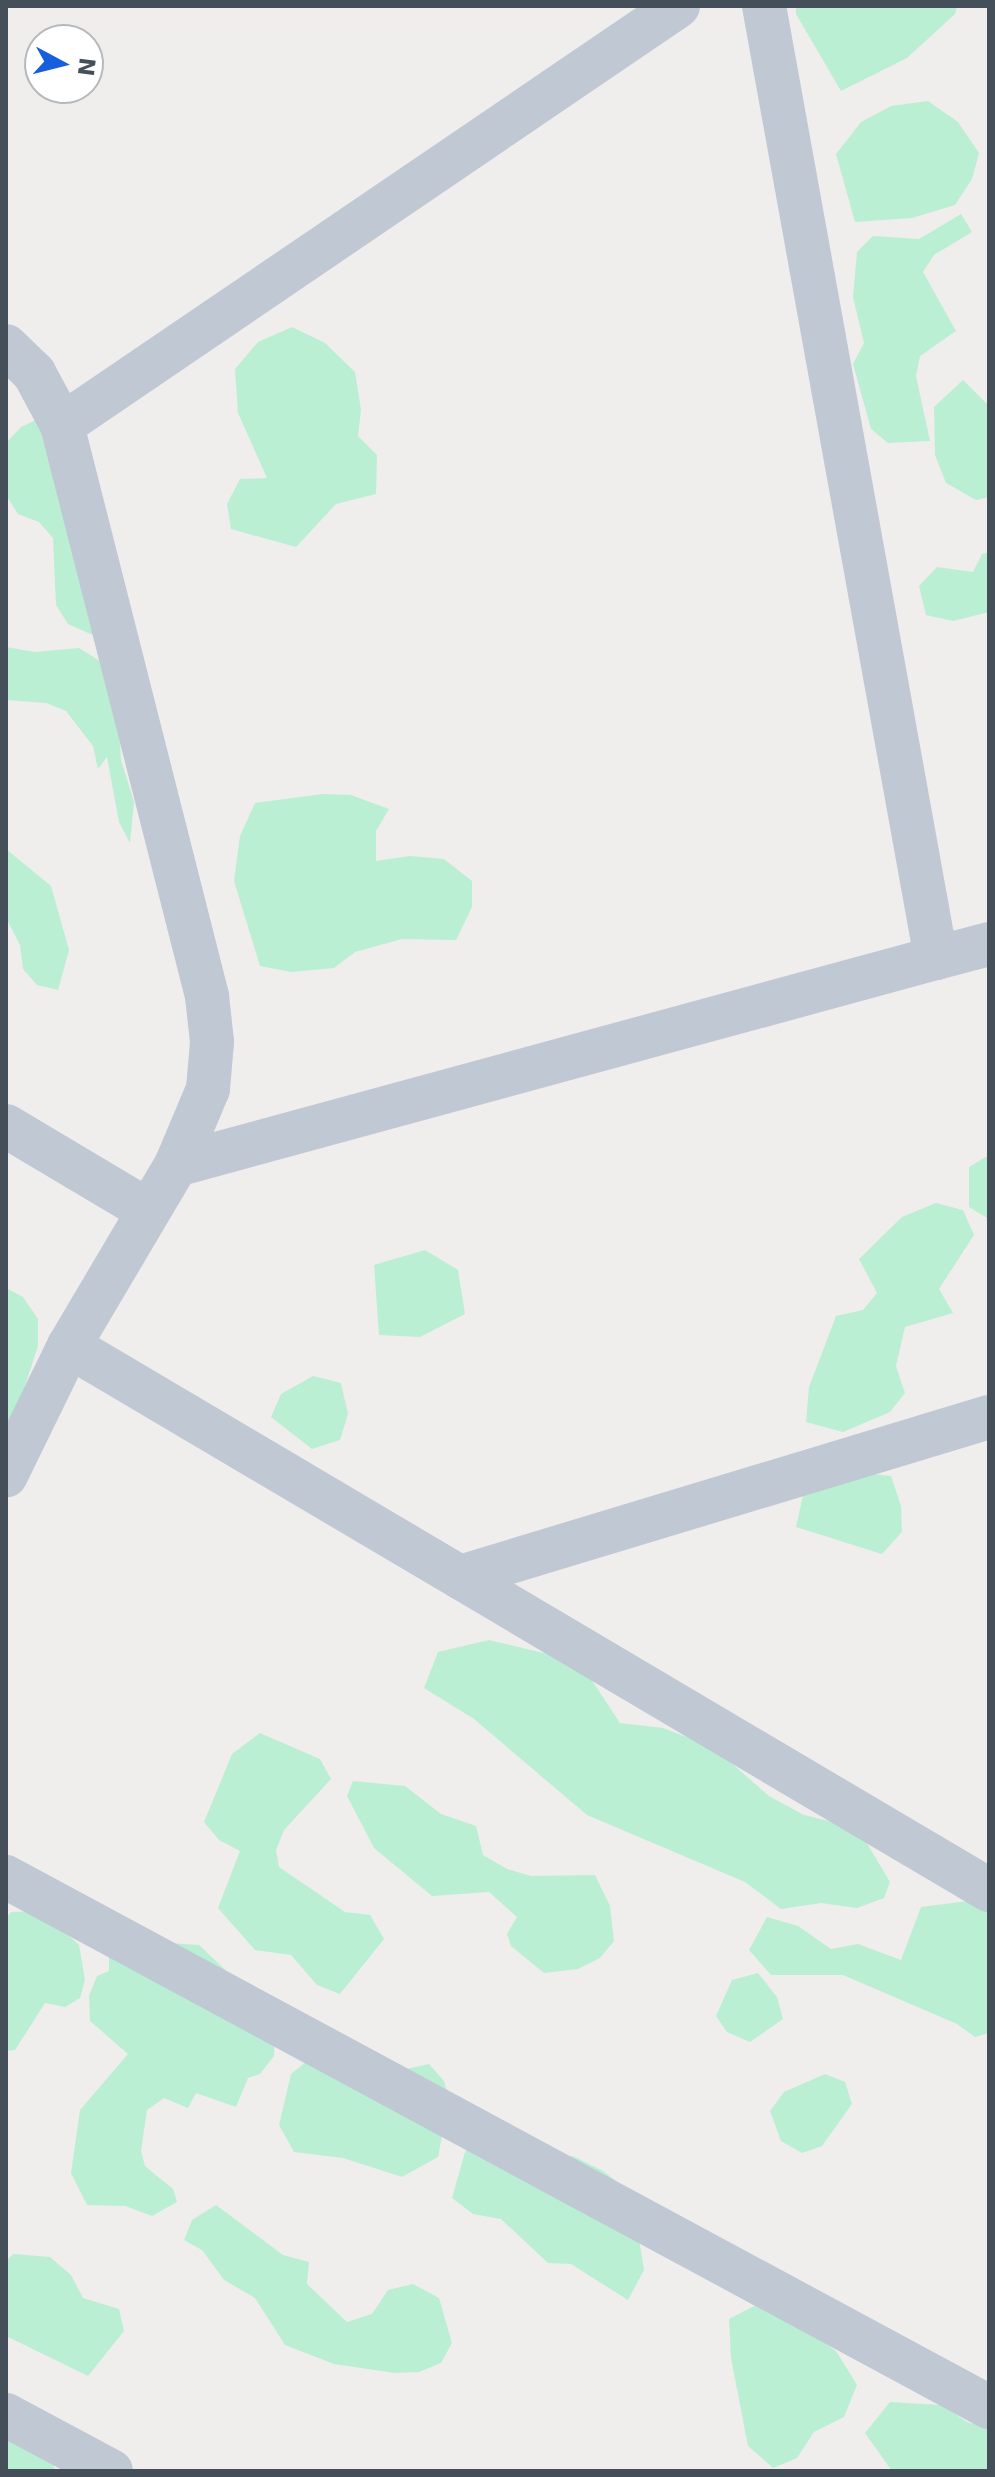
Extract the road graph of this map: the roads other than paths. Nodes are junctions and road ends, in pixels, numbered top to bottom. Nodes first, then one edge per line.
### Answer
1 (678, 6) edge
2 (764, 6) edge
3 (15, 371) edge
4 (62, 425) junction
5 (989, 944) edge
6 (936, 958) junction
7 (6, 1126) edge
8 (176, 1165) junction
9 (147, 1210) junction
10 (69, 1346) junction
11 (989, 1417) edge
12 (6, 1475) edge
13 (460, 1577) junction
14 (6, 1877) edge
15 (989, 1890) edge
16 (989, 2407) edge
17 (6, 2415) edge
18 (111, 2471) edge

1 - 4 street
2 - 6 street
3 - 4 street
4 - 8 street
5 - 6 street
6 - 8 street
7 - 9 street
8 - 9 street
9 - 10 street
10 - 12 street
10 - 13 street
11 - 13 street
13 - 15 street
14 - 16 street
17 - 18 street

